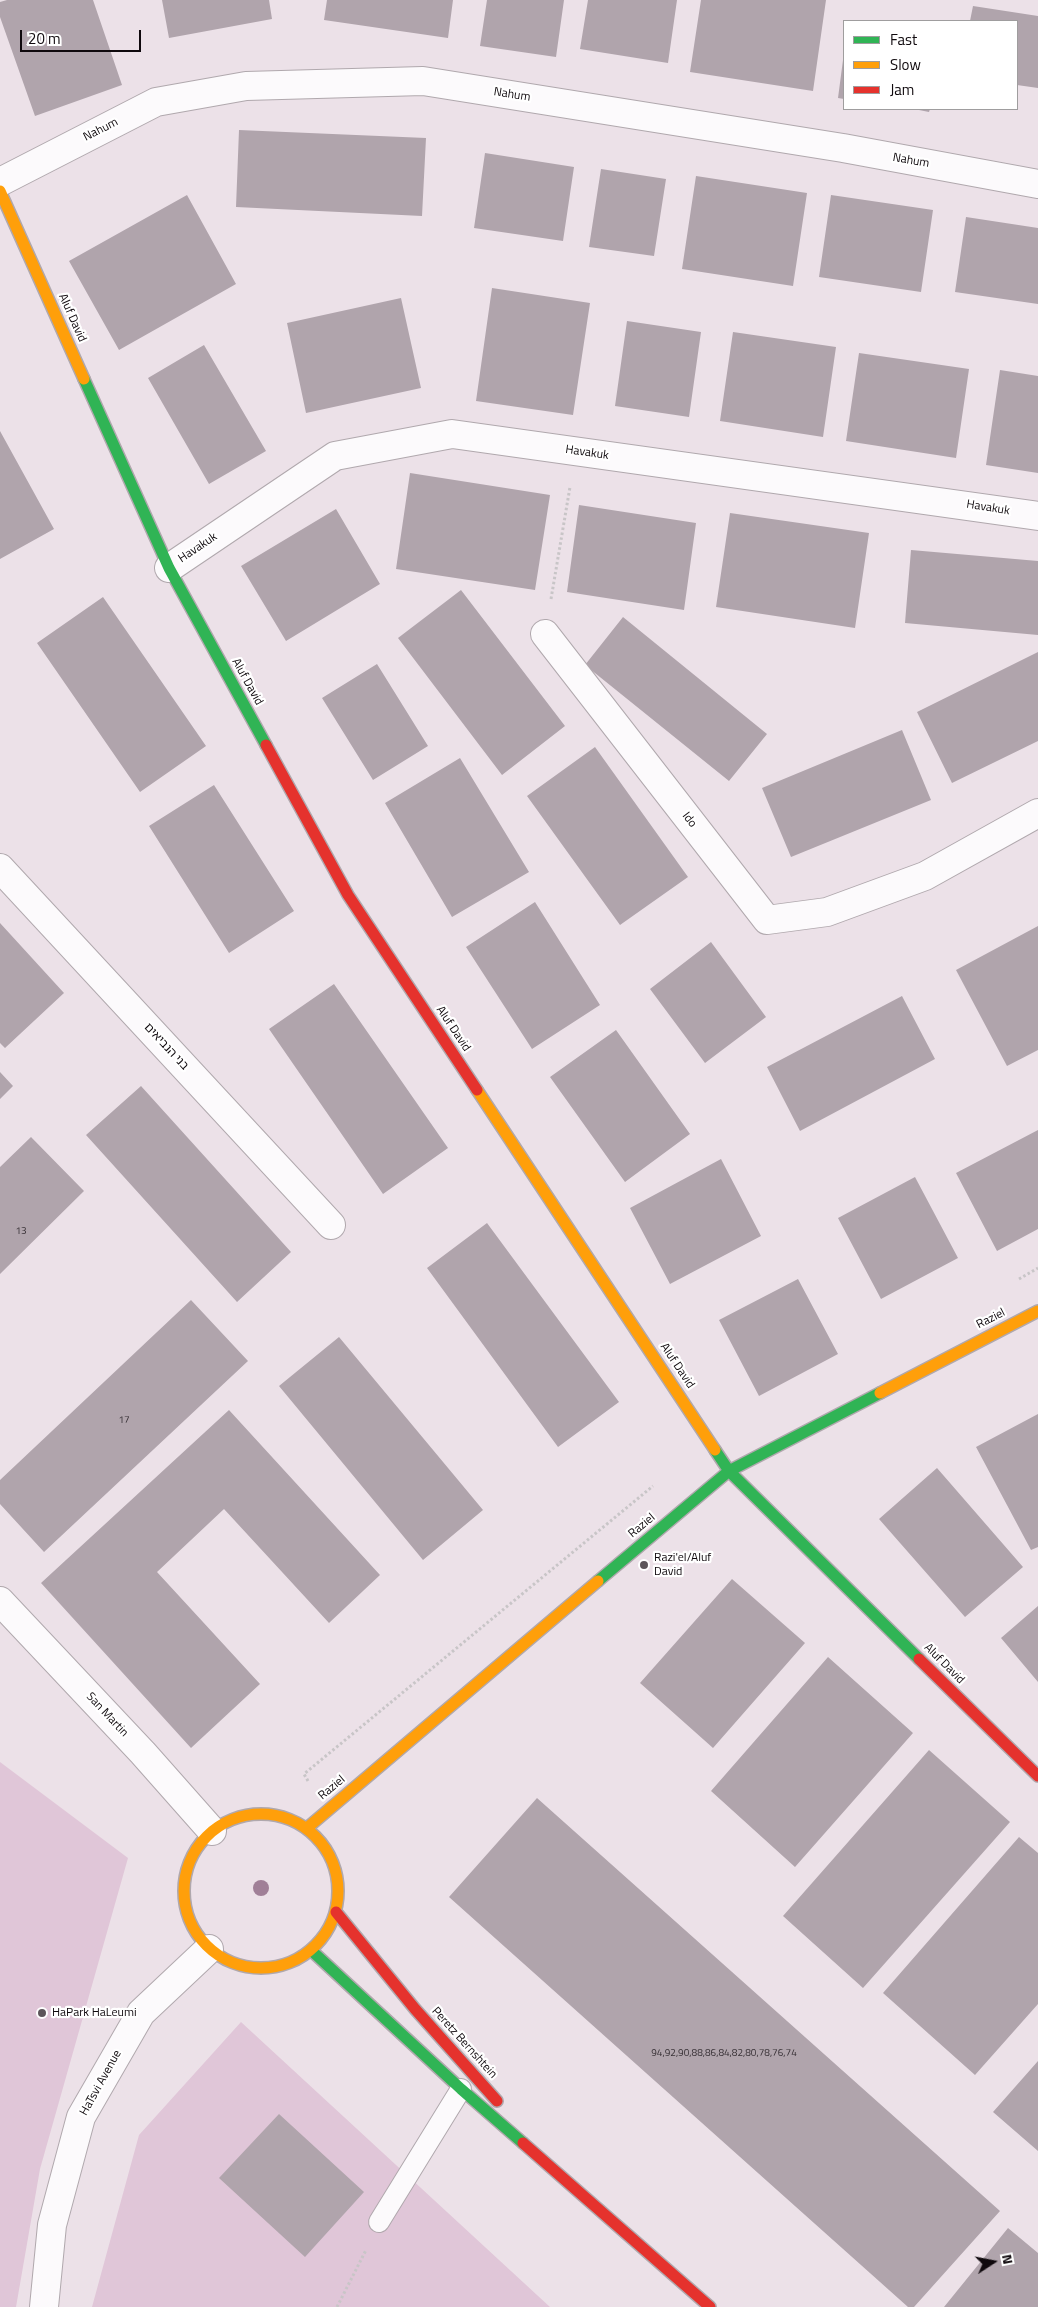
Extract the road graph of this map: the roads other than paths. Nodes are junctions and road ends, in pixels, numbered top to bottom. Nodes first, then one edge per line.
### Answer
1 (0, 182) edge
2 (1038, 184) edge
3 (0, 191) edge
4 (1038, 516) edge
5 (169, 568) junction
6 (545, 634) road end
7 (1038, 813) edge
8 (0, 868) edge
9 (332, 1225) dead end
10 (1038, 1311) edge
11 (729, 1471) junction
12 (0, 1601) edge
13 (1038, 1776) edge
14 (307, 1828) junction
15 (212, 1831) junction
16 (336, 1912) junction
17 (209, 1949) junction
18 (312, 1951) junction
19 (461, 2089) junction
20 (576, 2190) junction
21 (379, 2222) road end
22 (44, 2307) edge
23 (710, 2307) edge

1 - 2 street, Nahum
3 - 5 street, Aluf David
4 - 5 street, Havakuk
5 - 11 street, Aluf David
6 - 7 street, Ido
8 - 9 street, בני הנביאים
10 - 11 street, Raziel
11 - 13 street, Aluf David
11 - 14 street, Raziel
12 - 15 street, San Martin
14 - 15 street
14 - 16 street
15 - 17 street
16 - 18 street
16 - 20 street, Peretz Bernshtein
17 - 18 street
17 - 22 street, HaTsvi Avenue
18 - 19 street, Peretz Bernshtein
19 - 20 street, Peretz Bernshtein
19 - 21 lane
20 - 23 street, Peretz Bernshtein

